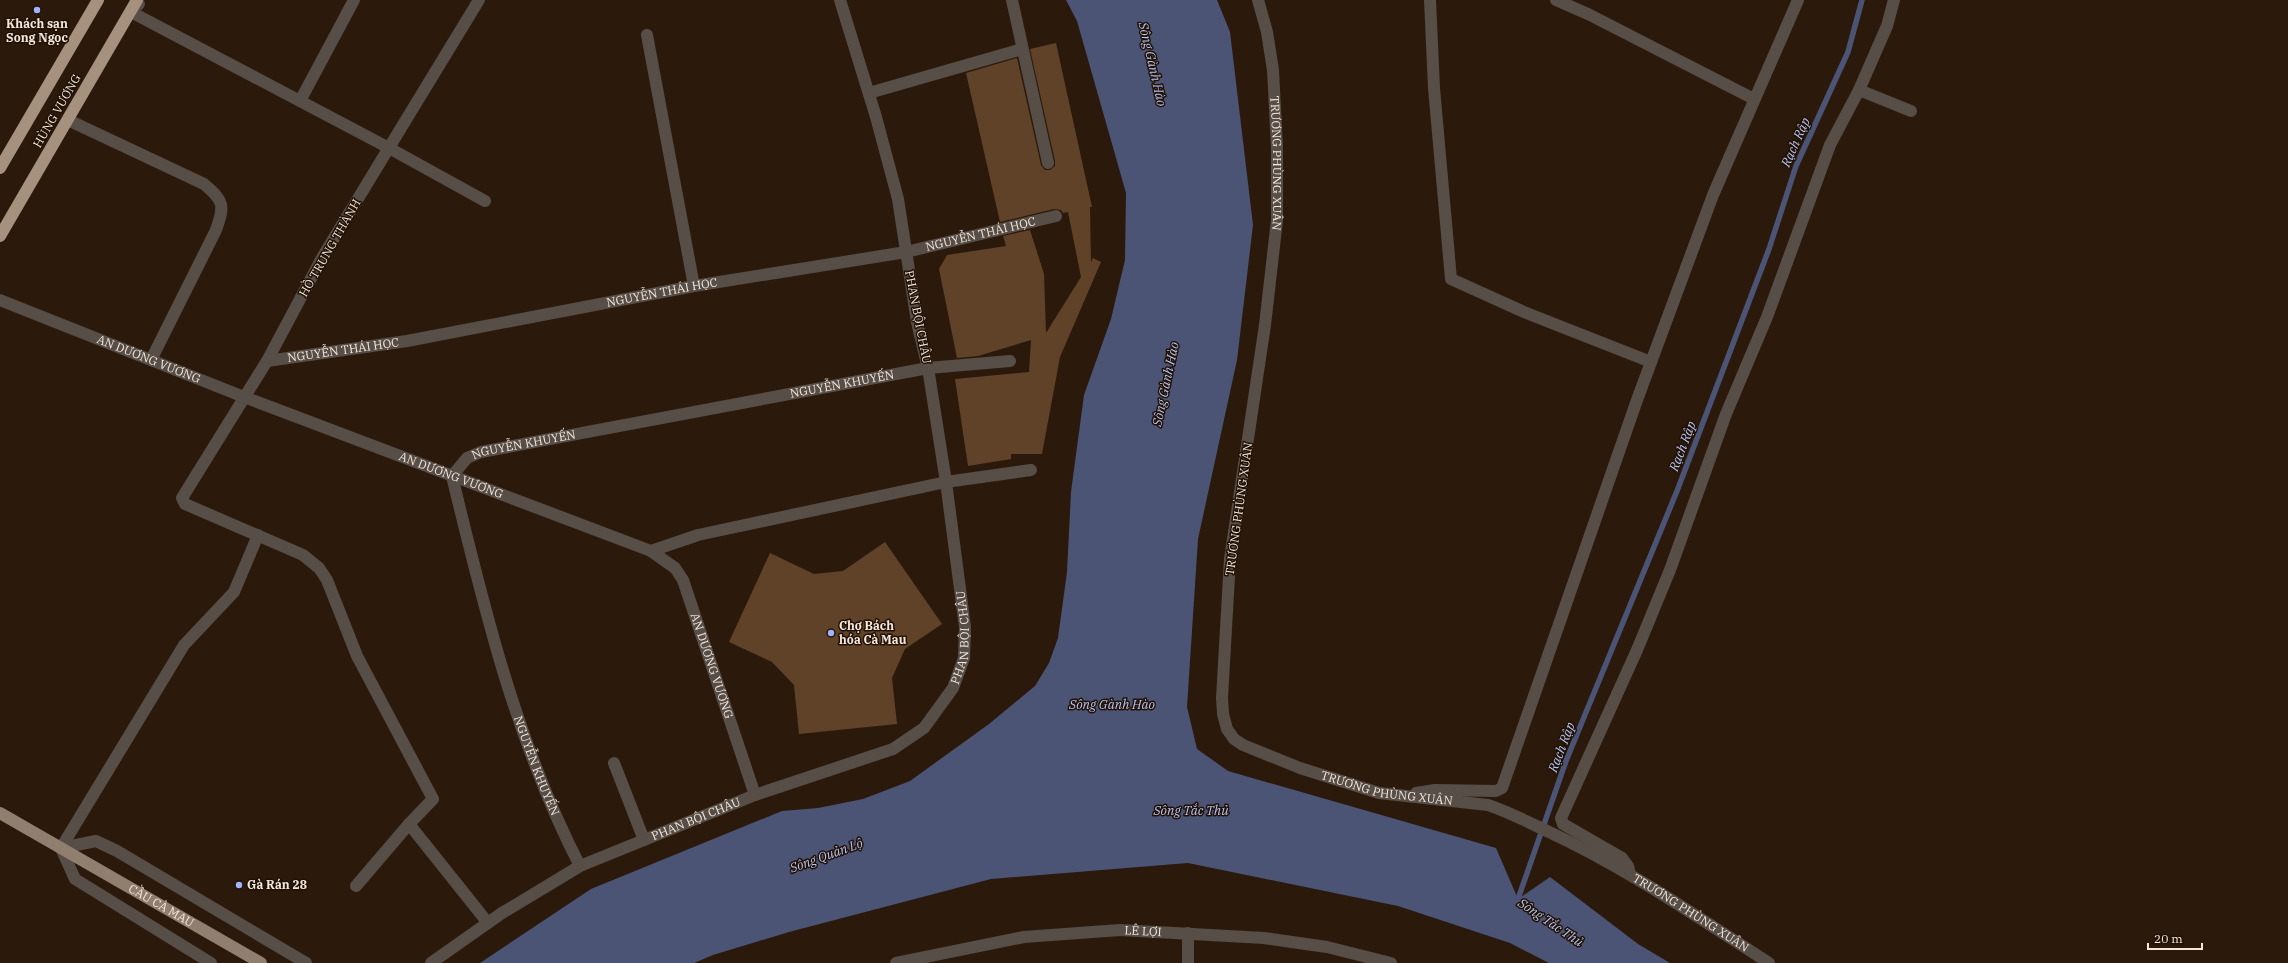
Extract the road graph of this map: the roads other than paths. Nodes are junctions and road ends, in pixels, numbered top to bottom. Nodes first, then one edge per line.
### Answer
1 (98, 0) edge
2 (138, 0) edge
3 (142, 0) edge
4 (354, 0) edge
5 (479, 0) edge
6 (840, 0) edge
7 (1012, 0) edge
8 (1258, 0) edge
9 (1430, 0) edge
10 (1556, 0) edge
11 (1798, 0) edge
12 (1894, 0) edge
13 (131, 12) junction
14 (648, 35) dead end
15 (1022, 49) junction
16 (1860, 90) junction
17 (869, 93) junction
18 (1754, 99) junction
19 (300, 101) junction
20 (1911, 111) dead end
21 (68, 120) junction
22 (389, 148) junction
23 (1048, 162) dead end
24 (0, 168) edge
25 (485, 201) dead end
26 (1056, 216) dead end
27 (0, 236) edge
28 (906, 252) junction
29 (694, 286) junction
30 (0, 300) edge
31 (151, 360) junction
32 (267, 361) junction
33 (1010, 361) dead end
34 (1651, 362) junction
35 (928, 368) junction
36 (244, 397) junction
37 (1031, 470) dead end
38 (452, 476) junction
39 (946, 482) junction
40 (258, 536) junction
41 (652, 551) junction
42 (614, 764) dead end
43 (755, 795) junction
44 (1410, 796) junction
45 (0, 813) edge
46 (409, 824) junction
47 (644, 840) junction
48 (61, 848) junction
49 (580, 866) junction
50 (1630, 874) junction
51 (356, 886) dead end
52 (488, 923) junction
53 (1188, 933) junction
54 (211, 963) edge
55 (261, 963) edge
56 (306, 963) edge
57 (431, 963) edge
58 (896, 963) edge
59 (1188, 963) edge
60 (1390, 963) edge
61 (1769, 963) edge

1 - 24 highway, HÙNG VƯƠNG
2 - 13 highway, HÙNG VƯƠNG
3 - 13 street
4 - 19 street
5 - 22 street, HỒ TRUNG THÀNH
6 - 17 street, PHAN BỘI CHÂU
7 - 15 street
8 - 44 street, TRƯƠNG PHÙNG XUÂN
9 - 34 street
10 - 18 street
11 - 18 street
12 - 16 street
13 - 19 street
13 - 21 highway, HÙNG VƯƠNG
14 - 29 street
15 - 17 street
15 - 23 street
16 - 20 street
16 - 50 street
17 - 28 street, PHAN BỘI CHÂU
18 - 34 street
19 - 22 street
21 - 27 highway, HÙNG VƯƠNG
21 - 31 street
22 - 25 street
22 - 32 street, HỒ TRUNG THÀNH
26 - 28 street, NGUYỄN THÁI HỌC
28 - 29 street, NGUYỄN THÁI HỌC
28 - 35 street, PHAN BỘI CHÂU
29 - 32 street, NGUYỄN THÁI HỌC
30 - 31 street, AN DƯƠNG VƯƠNG
31 - 36 street, AN DƯƠNG VƯƠNG
32 - 36 street, HỒ TRUNG THÀNH
33 - 35 street, NGUYỄN KHUYẾN
34 - 44 street
35 - 38 street, NGUYỄN KHUYẾN
35 - 39 street, PHAN BỘI CHÂU
36 - 38 street, AN DƯƠNG VƯƠNG
36 - 40 street, HỒ TRUNG THÀNH
37 - 39 street
38 - 41 street, AN DƯƠNG VƯƠNG
38 - 49 street, NGUYỄN KHUYẾN
39 - 41 street
39 - 43 street, PHAN BỘI CHÂU
40 - 46 street
40 - 48 street
41 - 43 street, AN DƯƠNG VƯƠNG
42 - 47 street
43 - 47 street, PHAN BỘI CHÂU
44 - 50 street, TRƯƠNG PHÙNG XUÂN
45 - 48 main road, CẦU CÀ MAU
46 - 51 street
46 - 52 street
47 - 49 street, PHAN BỘI CHÂU
48 - 54 street
48 - 55 main road, CẦU CÀ MAU
48 - 56 street
49 - 52 street, PHAN BỘI CHÂU
50 - 61 street, TRƯƠNG PHÙNG XUÂN
52 - 57 street, PHAN BỘI CHÂU
53 - 58 street, LÊ LỢI
53 - 59 street
53 - 60 street, LÊ LỢI

